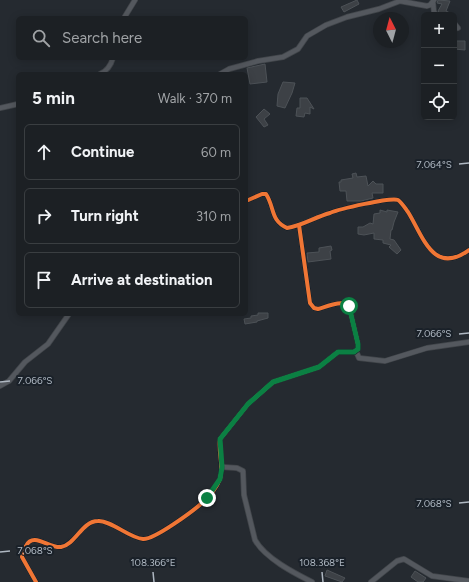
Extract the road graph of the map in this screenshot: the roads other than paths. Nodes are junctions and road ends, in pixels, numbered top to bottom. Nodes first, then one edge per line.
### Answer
1 (135, 0) edge
2 (433, 2) edge
3 (434, 12) edge
4 (125, 16) edge
5 (112, 60) edge
6 (105, 72) edge
7 (223, 72) edge
8 (16, 104) edge
9 (0, 108) edge
10 (248, 200) edge
11 (298, 226) junction
12 (469, 250) edge
13 (69, 316) edge
14 (469, 342) edge
15 (356, 351) junction
16 (0, 386) edge
17 (222, 467) junction
18 (469, 581) edge
19 (36, 582) edge
20 (312, 582) edge
21 (371, 582) edge

1 - 4 street
2 - 3 street
2 - 7 street
5 - 6 street
8 - 9 street
10 - 11 street
11 - 12 street
11 - 15 street
13 - 16 street
14 - 15 street
15 - 17 street
17 - 19 street
17 - 20 street
18 - 21 street

